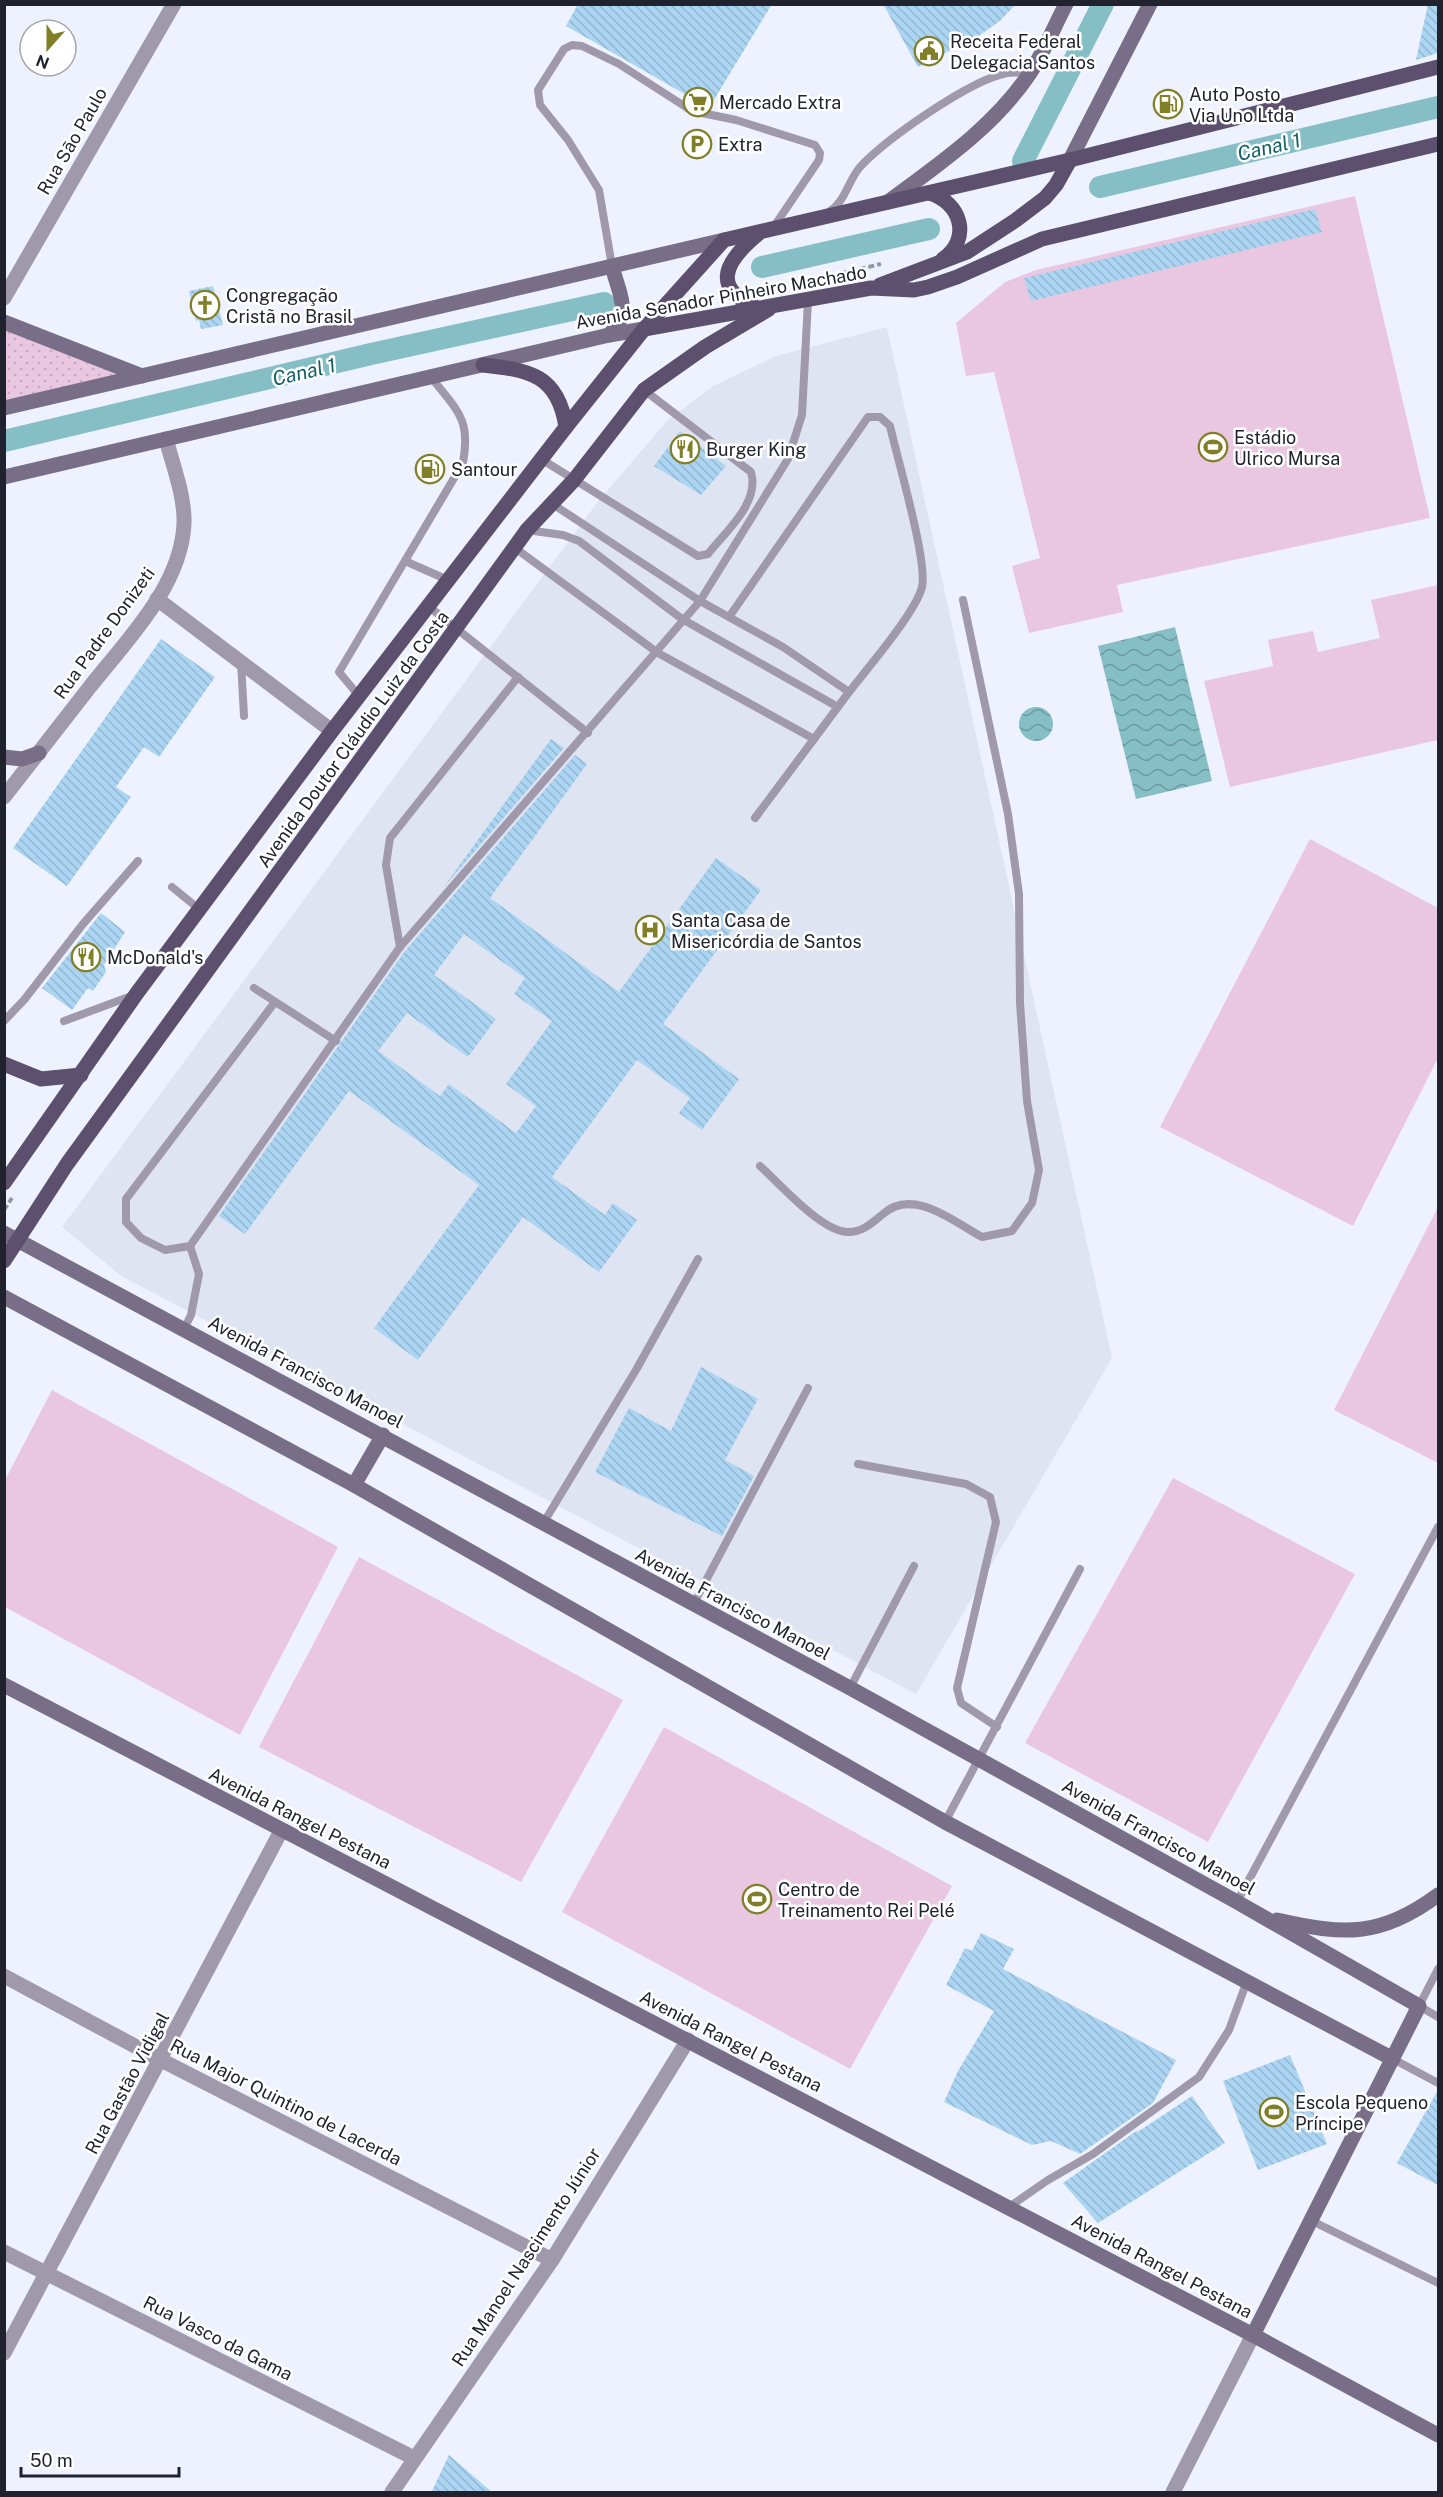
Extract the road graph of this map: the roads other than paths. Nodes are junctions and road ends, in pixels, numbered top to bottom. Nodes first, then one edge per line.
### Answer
1 (174, 4) edge
2 (1066, 4) edge
3 (1150, 4) edge
4 (1438, 67) edge
5 (1031, 73) junction
6 (1438, 144) edge
7 (1070, 160) junction
8 (929, 193) junction
9 (887, 203) junction
10 (818, 219) junction
11 (766, 231) junction
12 (724, 240) junction
13 (612, 266) junction
14 (933, 267) junction
15 (872, 288) junction
16 (4, 298) edge
17 (808, 301) junction
18 (766, 309) junction
19 (4, 322) edge
20 (644, 329) junction
21 (609, 335) junction
22 (483, 365) junction
23 (142, 376) junction
24 (431, 377) junction
25 (644, 390) junction
26 (4, 408) edge
27 (566, 427) junction
28 (166, 439) junction
29 (541, 459) junction
30 (4, 477) edge
31 (574, 480) junction
32 (552, 503) junction
33 (527, 531) junction
34 (515, 548) junction
35 (405, 561) junction
36 (448, 580) junction
37 (157, 599) junction
38 (963, 600) dead end
39 (700, 601) junction
40 (428, 606) junction
41 (729, 617) junction
42 (682, 619) junction
43 (456, 628) junction
44 (658, 653) junction
45 (241, 662) junction
46 (518, 677) junction
47 (849, 692) junction
48 (359, 696) junction
49 (837, 707) junction
50 (244, 716) dead end
51 (332, 731) junction
52 (588, 733) junction
53 (814, 739) junction
54 (39, 753) junction
55 (4, 757) edge
56 (4, 797) edge
57 (755, 818) dead end
58 (138, 861) dead end
59 (172, 887) dead end
60 (199, 909) junction
61 (400, 947) junction
62 (254, 988) dead end
63 (137, 993) junction
64 (275, 1002) junction
65 (64, 1020) dead end
66 (4, 1021) edge
67 (336, 1041) junction
68 (4, 1064) edge
69 (81, 1075) junction
70 (760, 1166) dead end
71 (4, 1182) edge
72 (11, 1236) edge
73 (190, 1246) junction
74 (698, 1259) dead end
75 (4, 1261) edge
76 (4, 1297) edge
77 (184, 1329) junction
78 (808, 1388) dead end
79 (380, 1440) junction
80 (858, 1464) dead end
81 (355, 1483) junction
82 (544, 1522) junction
83 (1438, 1527) edge
84 (914, 1566) dead end
85 (1080, 1569) dead end
86 (692, 1606) junction
87 (4, 1685) edge
88 (850, 1688) junction
89 (997, 1727) junction
90 (979, 1760) junction
91 (945, 1822) junction
92 (281, 1831) junction
93 (1438, 1895) edge
94 (1237, 1902) junction
95 (1261, 1917) junction
96 (1438, 1969) edge
97 (4, 1976) edge
98 (1247, 1981) junction
99 (1419, 2006) junction
100 (1438, 2017) edge
101 (688, 2040) junction
102 (1396, 2054) junction
103 (161, 2060) junction
104 (1438, 2083) edge
105 (1009, 2207) junction
106 (1310, 2220) junction
107 (4, 2252) edge
108 (552, 2260) junction
109 (48, 2275) junction
110 (1438, 2283) edge
111 (1253, 2335) junction
112 (4, 2353) edge
113 (1438, 2435) edge
114 (414, 2458) junction
115 (392, 2493) edge
116 (1173, 2493) edge

1 - 16 street, Rua São Paulo
2 - 5 street
3 - 7 street
4 - 7 main road
5 - 9 street
5 - 10 lane
6 - 15 main road, Avenida Senador Pinheiro Machado
7 - 8 main road
7 - 14 main road
8 - 9 main road
8 - 14 main road
9 - 10 main road
10 - 11 main road
11 - 12 main road
11 - 13 lane
11 - 18 main road
12 - 13 street
12 - 20 main road, Avenida Doutor Cláudio Luiz da Costa
13 - 21 street
13 - 23 street
14 - 15 main road
15 - 17 main road, Avenida Senador Pinheiro Machado
17 - 18 main road, Avenida Senador Pinheiro Machado
17 - 39 lane
18 - 20 main road, Avenida Senador Pinheiro Machado
18 - 25 main road, Avenida Doutor Cláudio Luiz da Costa
19 - 23 street
20 - 21 street, Avenida Senador Pinheiro Machado
20 - 27 main road, Avenida Doutor Cláudio Luiz da Costa
21 - 22 street, Avenida Senador Pinheiro Machado
22 - 24 street, Avenida Senador Pinheiro Machado
22 - 27 main road
23 - 26 street
24 - 28 street, Avenida Senador Pinheiro Machado
24 - 35 lane
25 - 31 main road, Avenida Doutor Cláudio Luiz da Costa
25 - 31 lane
27 - 29 main road, Avenida Doutor Cláudio Luiz da Costa
28 - 30 street, Avenida Senador Pinheiro Machado
28 - 37 street, Rua Padre Donizeti
29 - 31 lane
29 - 36 main road, Avenida Doutor Cláudio Luiz da Costa
31 - 32 main road, Avenida Doutor Cláudio Luiz da Costa
32 - 33 main road, Avenida Doutor Cláudio Luiz da Costa
32 - 39 lane
33 - 34 main road, Avenida Doutor Cláudio Luiz da Costa
33 - 42 lane
34 - 43 main road, Avenida Doutor Cláudio Luiz da Costa
34 - 44 lane
35 - 36 lane
35 - 48 lane
36 - 40 main road, Avenida Doutor Cláudio Luiz da Costa
37 - 45 street
37 - 54 street, Rua Padre Donizeti
38 - 70 lane
39 - 41 lane
39 - 42 lane
40 - 43 lane
40 - 48 main road, Avenida Doutor Cláudio Luiz da Costa
41 - 47 lane
41 - 47 lane
42 - 44 lane
42 - 49 lane
43 - 46 lane
43 - 72 main road, Avenida Doutor Cláudio Luiz da Costa
44 - 52 lane
44 - 53 lane
45 - 50 lane
45 - 51 street
46 - 52 lane
46 - 61 lane
47 - 49 lane
48 - 51 main road, Avenida Doutor Cláudio Luiz da Costa
49 - 53 lane
51 - 60 main road, Avenida Doutor Cláudio Luiz da Costa
52 - 61 lane
53 - 57 lane
54 - 55 street
54 - 56 street, Rua Padre Donizeti
58 - 66 lane
59 - 60 lane
60 - 63 main road, Avenida Doutor Cláudio Luiz da Costa
61 - 67 lane
62 - 64 lane
63 - 65 lane
63 - 69 main road, Avenida Doutor Cláudio Luiz da Costa
64 - 67 lane
64 - 73 lane
67 - 73 lane
68 - 69 main road
69 - 71 main road, Avenida Doutor Cláudio Luiz da Costa
72 - 75 main road, Avenida Doutor Cláudio Luiz da Costa
72 - 77 street, Avenida Francisco Manoel
73 - 77 lane
74 - 82 lane
76 - 81 street
77 - 79 street, Avenida Francisco Manoel
78 - 86 lane
79 - 81 street
79 - 82 street, Avenida Francisco Manoel
80 - 89 lane
81 - 91 street
82 - 86 street, Avenida Francisco Manoel
83 - 94 lane
84 - 88 lane
85 - 89 lane
86 - 88 street, Avenida Francisco Manoel
87 - 92 street, Avenida Rangel Pestana
88 - 90 street, Avenida Francisco Manoel
89 - 90 lane
90 - 91 lane
90 - 94 street, Avenida Francisco Manoel
91 - 98 street
92 - 101 street, Avenida Rangel Pestana
92 - 103 street, Rua Gastão Vidigal
93 - 95 street
94 - 95 street, Avenida Francisco Manoel
95 - 99 street, Avenida Francisco Manoel
96 - 99 lane
97 - 103 street, Rua Major Quintino de Lacerda
98 - 102 street
98 - 105 lane
99 - 100 lane, Avenida Francisco Manoel
99 - 102 street
101 - 105 street, Avenida Rangel Pestana
101 - 108 street, Rua Manoel Nascimento Júnior
102 - 104 lane
102 - 106 street
103 - 108 street, Rua Major Quintino de Lacerda
103 - 109 street, Rua Gastão Vidigal
105 - 111 street, Avenida Rangel Pestana
106 - 110 lane
106 - 111 street
107 - 109 street, Rua Vasco da Gama
108 - 114 street, Rua Manoel Nascimento Júnior
109 - 112 street, Rua Gastão Vidigal
109 - 114 street, Rua Vasco da Gama
111 - 113 street, Avenida Rangel Pestana
111 - 116 street
114 - 115 street, Rua Manoel Nascimento Júnior

